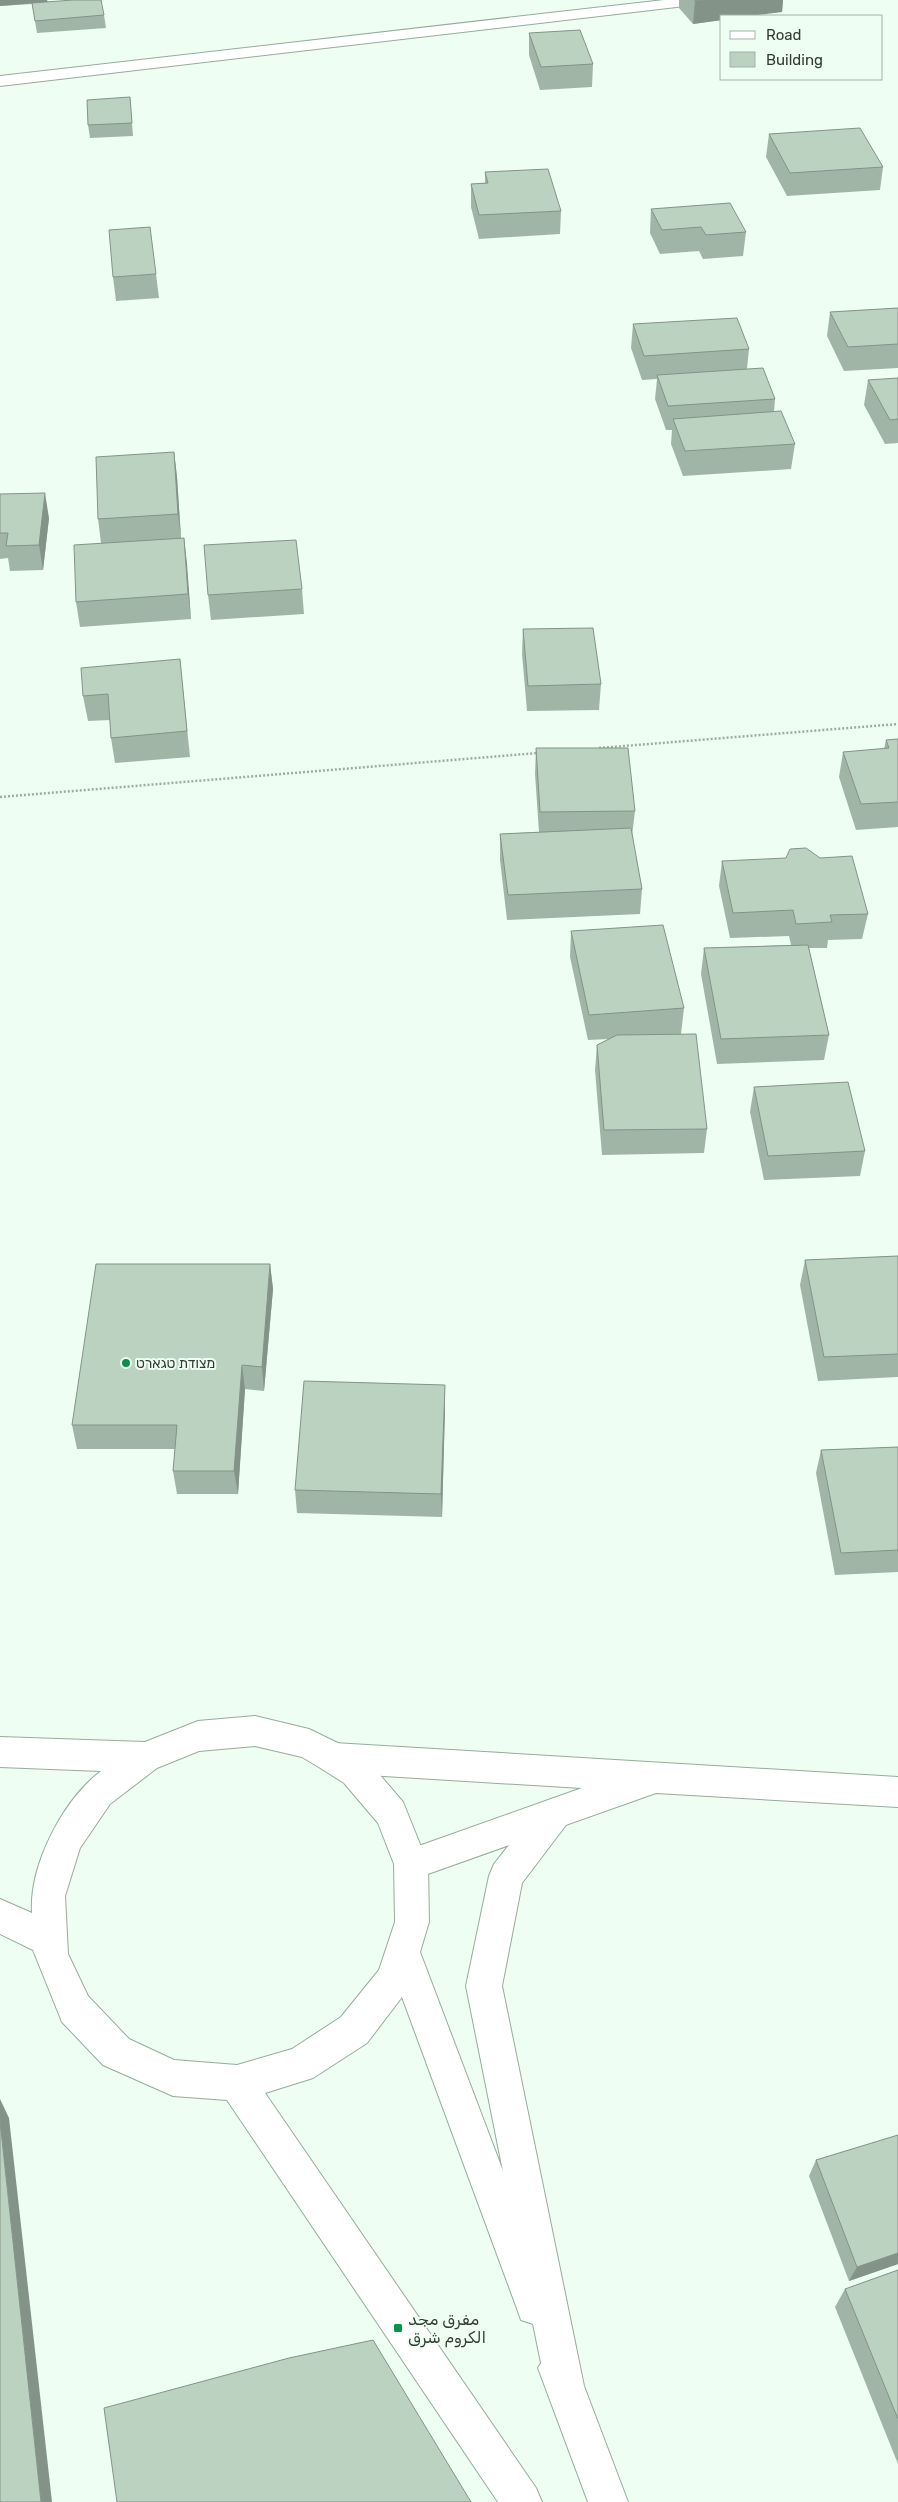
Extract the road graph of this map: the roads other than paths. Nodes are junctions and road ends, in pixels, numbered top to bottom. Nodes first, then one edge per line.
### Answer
1 (702, 0) edge
2 (0, 81) edge
3 (0, 1752) edge
4 (145, 1757) junction
5 (334, 1758) junction
6 (661, 1777) junction
7 (898, 1792) edge
8 (554, 1814) junction
9 (411, 1864) junction
10 (0, 1916) edge
11 (50, 1940) junction
12 (402, 1951) junction
13 (237, 2083) junction
14 (565, 2386) junction
15 (522, 2502) edge
16 (608, 2502) edge

1 - 2 street
3 - 4 street
4 - 5 street
4 - 11 street
5 - 6 street
5 - 9 street
6 - 7 street
6 - 8 street
8 - 9 street
8 - 14 street
9 - 12 street
10 - 11 street
11 - 13 street
12 - 13 street
12 - 14 street
13 - 15 street
14 - 16 street

